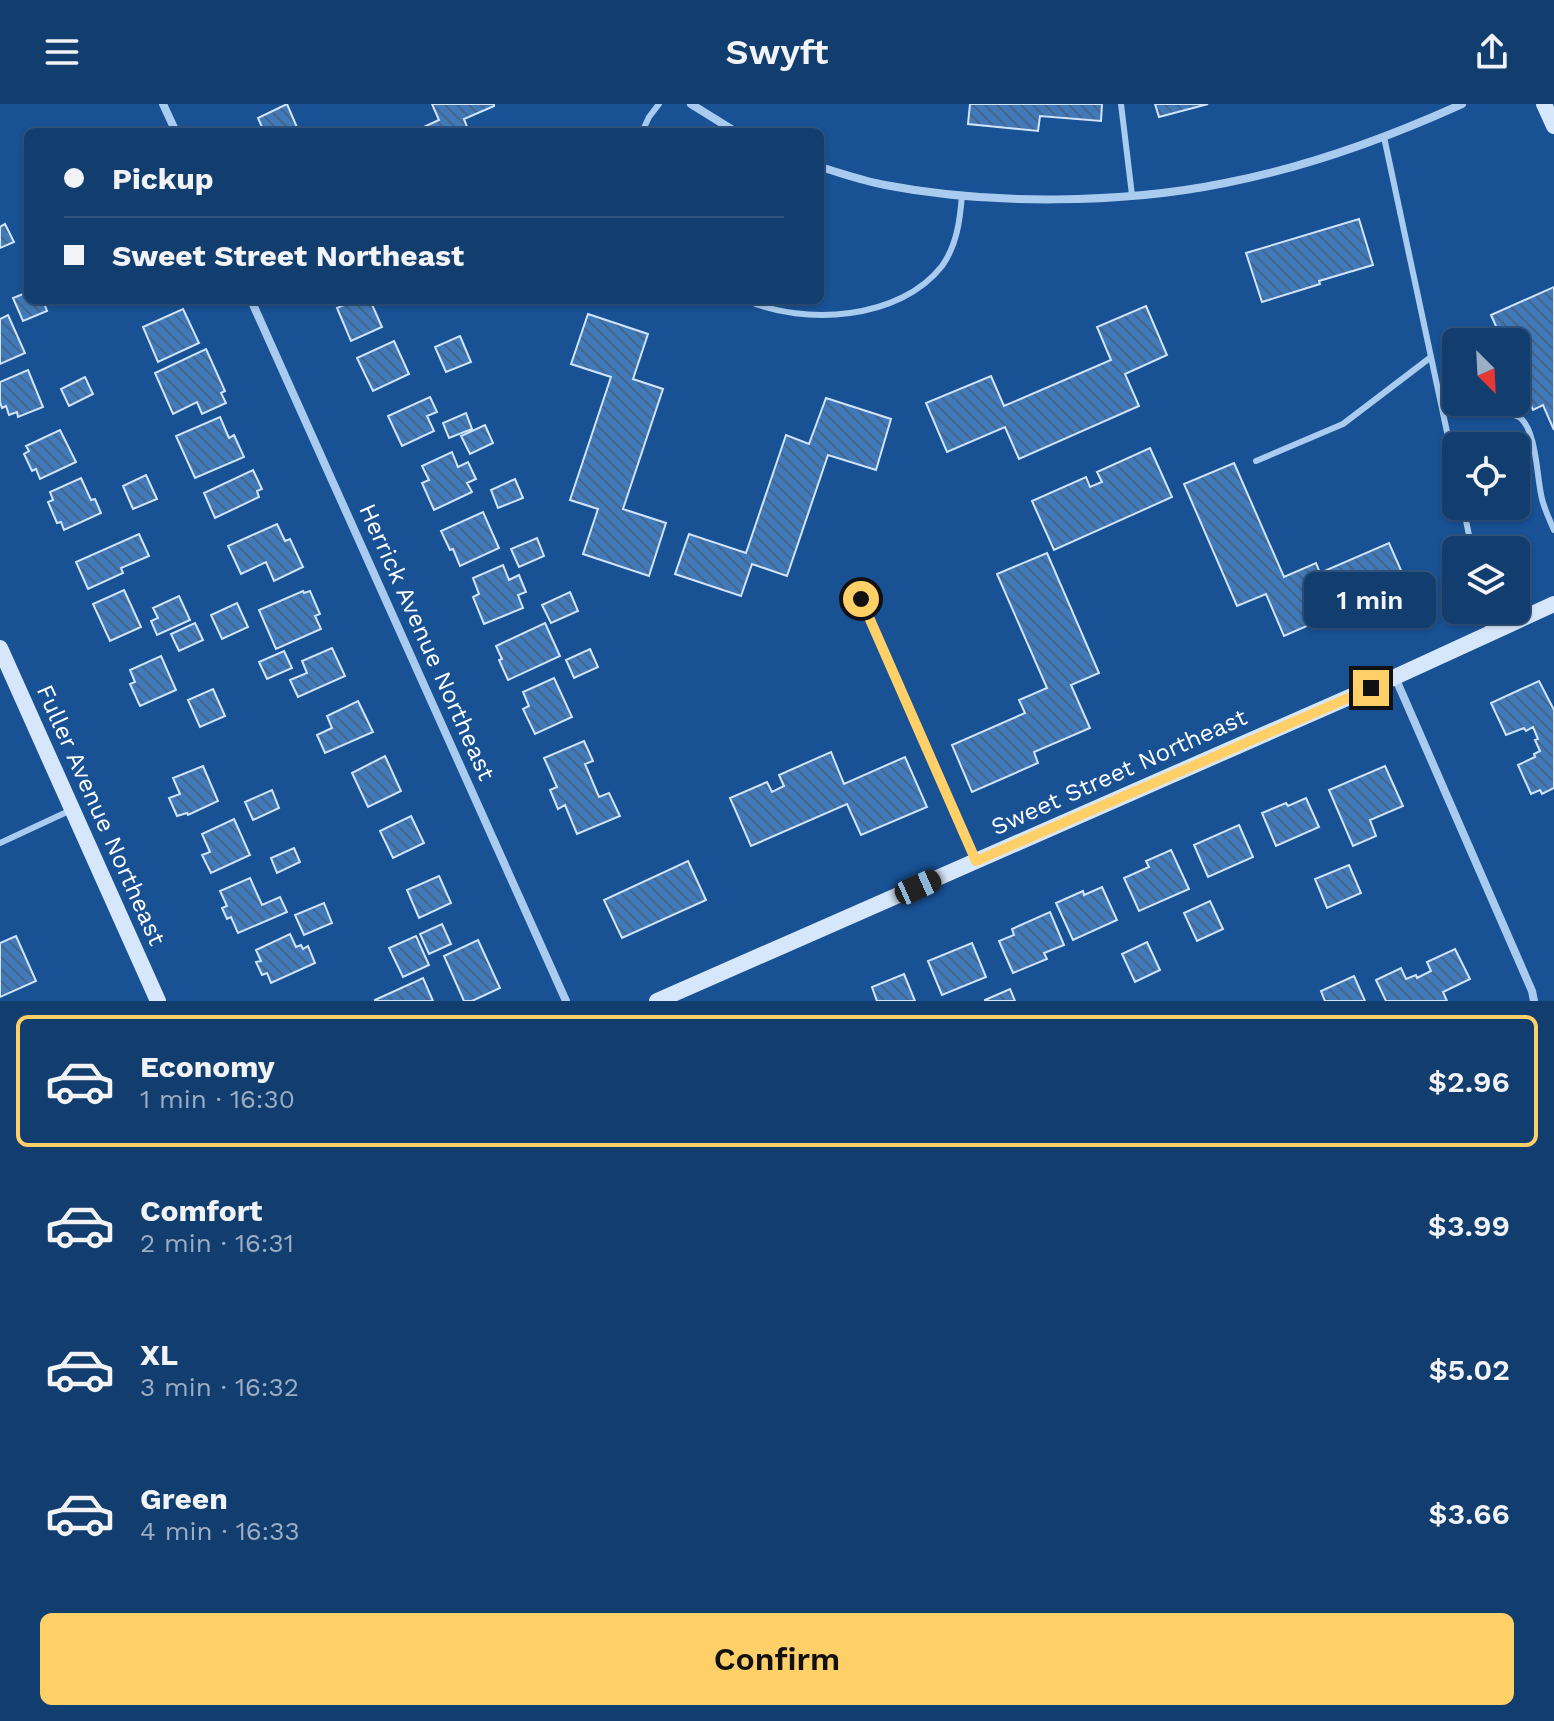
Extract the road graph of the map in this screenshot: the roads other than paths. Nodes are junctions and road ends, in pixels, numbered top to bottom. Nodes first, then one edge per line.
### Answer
1 (163, 104) edge
2 (659, 104) edge
3 (691, 104) edge
4 (1121, 104) edge
5 (1462, 104) edge
6 (1544, 104) edge
7 (1554, 126) edge
8 (174, 128) edge
9 (644, 128) edge
10 (730, 128) edge
11 (1384, 137) junction
12 (824, 168) edge
13 (962, 195) junction
14 (1132, 195) junction
15 (253, 304) edge
16 (755, 304) edge
17 (1431, 357) junction
18 (1513, 416) edge
19 (1447, 432) edge
20 (1256, 461) dead end
21 (1554, 530) edge
22 (861, 599) dead end
23 (1554, 604) edge
24 (1488, 624) edge
25 (1490, 633) junction
26 (0, 648) edge
27 (1395, 677) junction
28 (72, 809) junction
29 (0, 843) edge
30 (976, 861) junction
31 (158, 1001) edge
32 (566, 1001) edge
33 (657, 1001) edge
34 (1534, 1001) edge

1 - 8 street
2 - 9 lane
3 - 10 street
4 - 14 lane
5 - 11 street
6 - 7 street
11 - 14 street
11 - 17 lane
12 - 13 street
13 - 14 street
13 - 16 lane
15 - 32 street, Herrick Avenue Northeast
17 - 19 lane
17 - 20 lane
18 - 21 lane
22 - 30 lane
23 - 25 street, Sweet Street Northeast
24 - 25 lane
25 - 27 street, Sweet Street Northeast
26 - 28 street, Fuller Avenue Northeast
27 - 30 street, Sweet Street Northeast
27 - 34 street
28 - 29 lane
28 - 31 street, Fuller Avenue Northeast
30 - 33 street, Sweet Street Northeast

